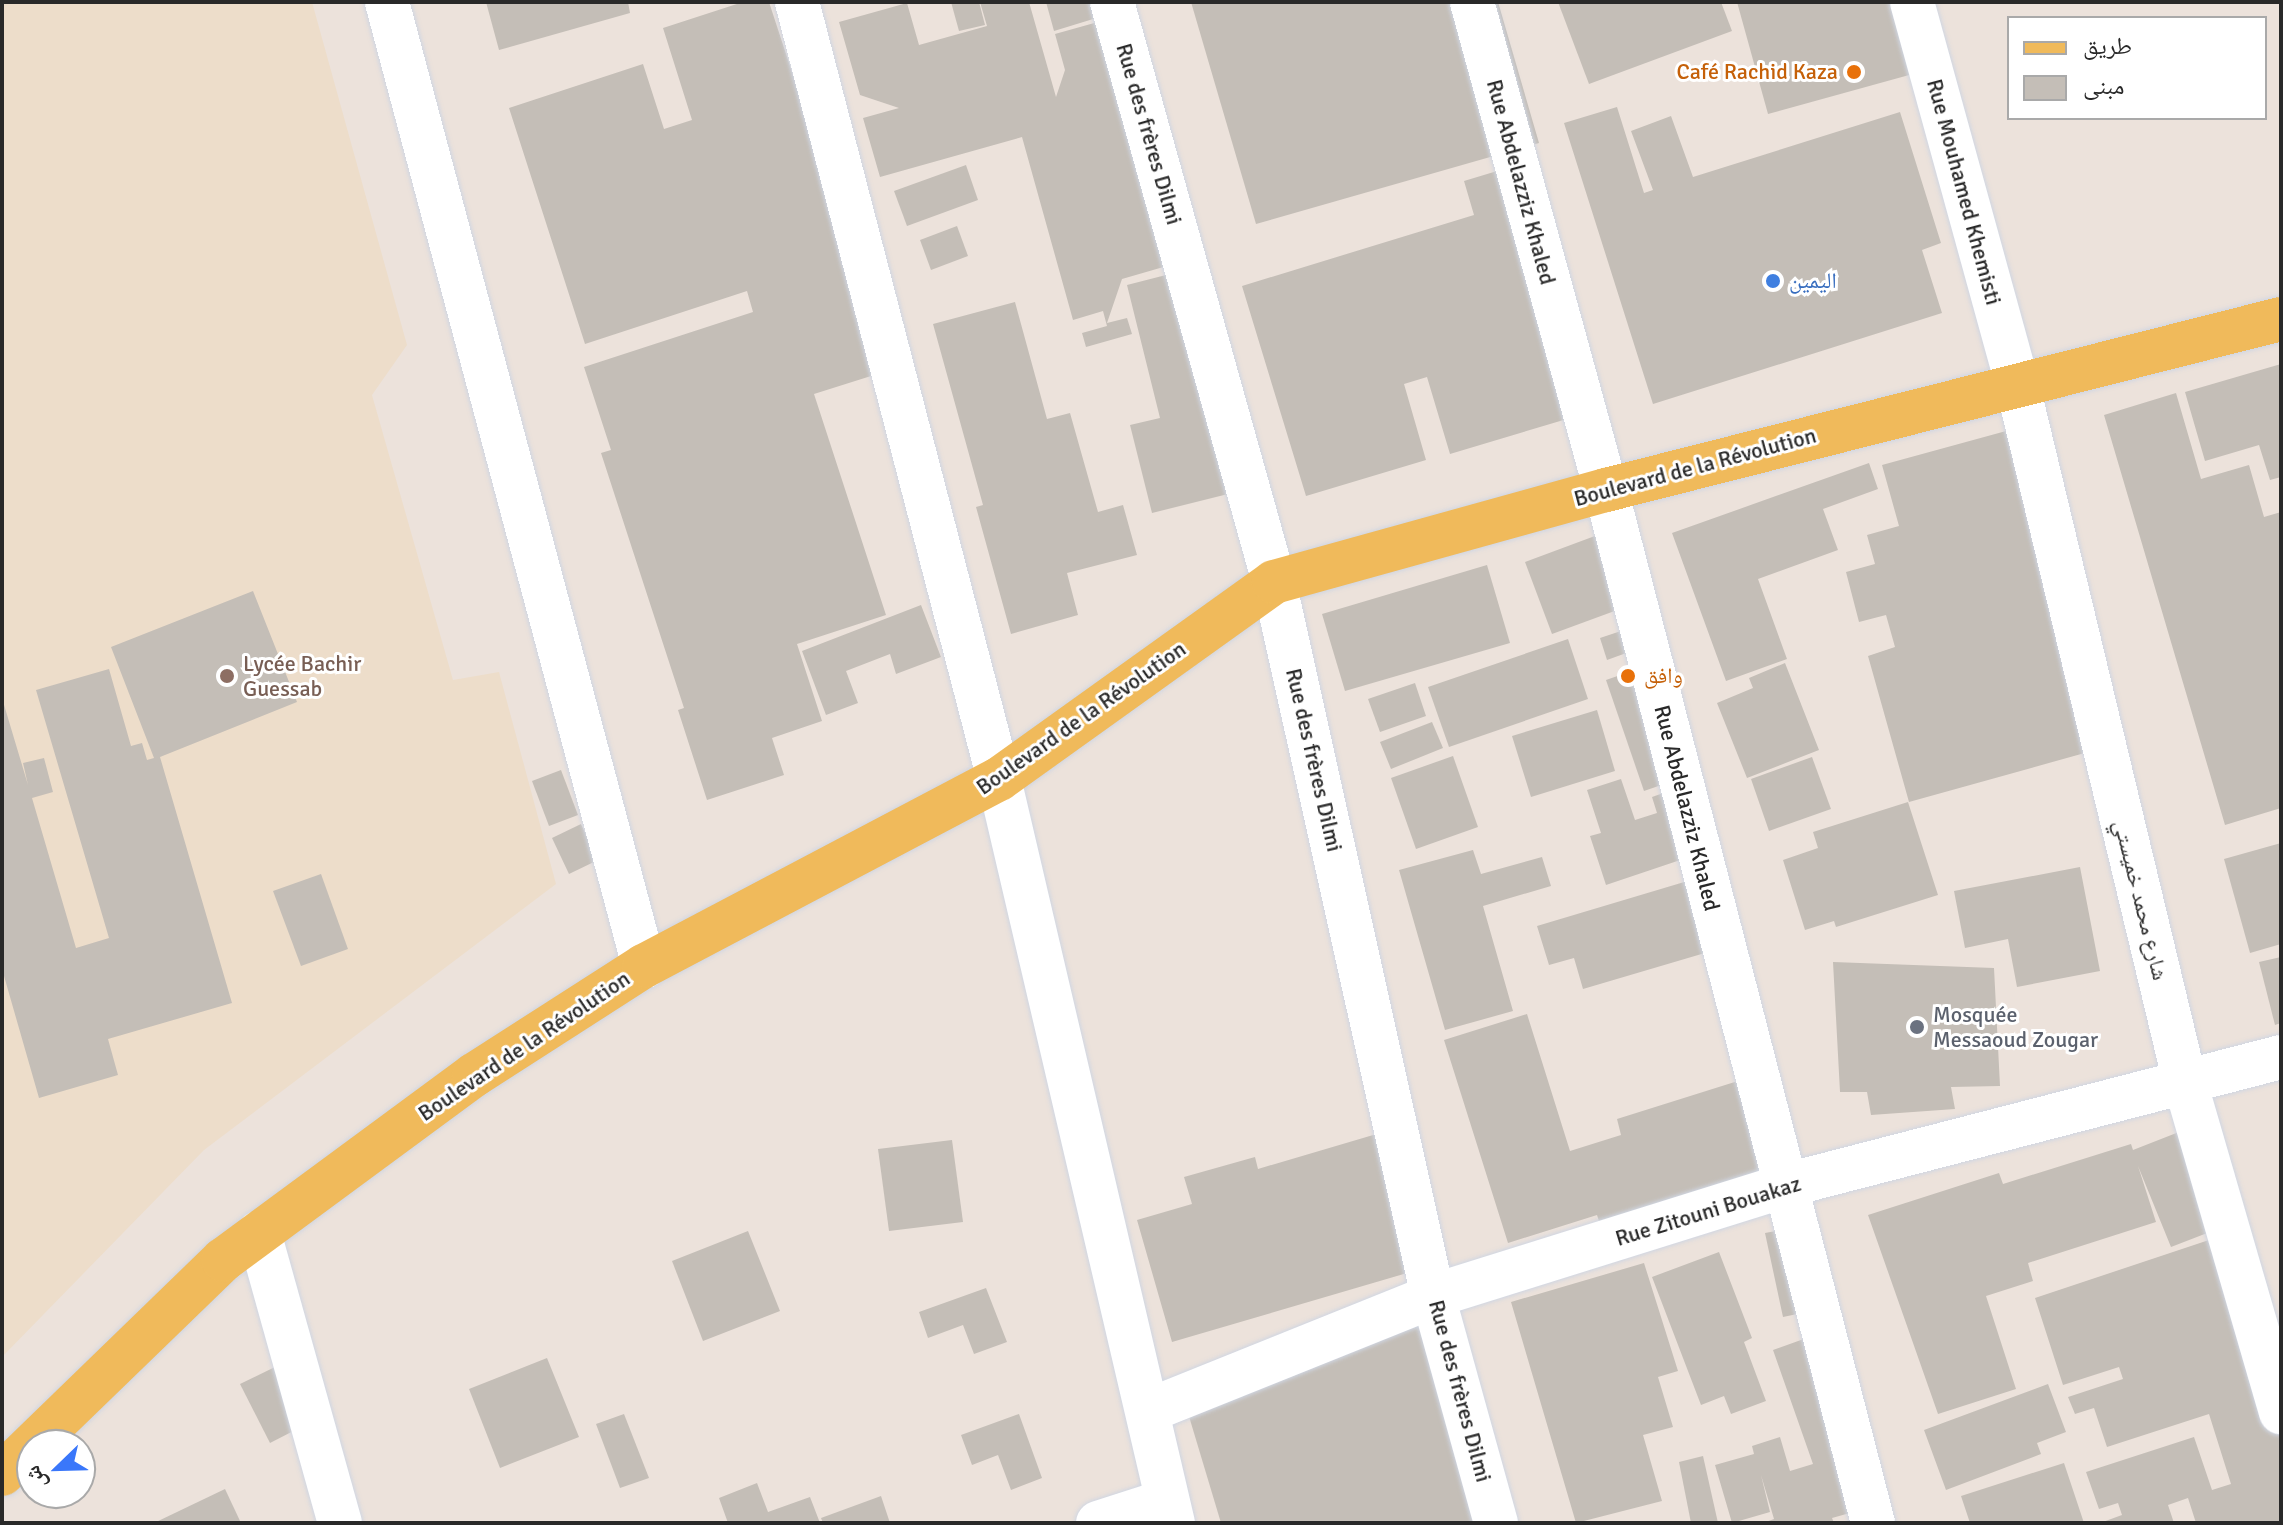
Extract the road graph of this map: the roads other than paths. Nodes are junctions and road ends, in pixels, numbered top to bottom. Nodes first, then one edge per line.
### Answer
1 (387, 2) edge
2 (797, 2) edge
3 (1112, 2) edge
4 (1472, 2) edge
5 (1912, 2) edge
6 (2281, 319) edge
7 (2017, 383) junction
8 (1606, 490) junction
9 (1274, 582) junction
10 (999, 779) junction
11 (644, 966) junction
12 (2281, 1057) edge
13 (2185, 1082) junction
14 (1783, 1186) junction
15 (259, 1233) junction
16 (1433, 1296) junction
17 (1150, 1410) junction
18 (2281, 1412) edge
19 (2, 1474) edge
20 (1170, 1512) edge
21 (340, 1523) edge
22 (1098, 1523) edge
23 (1496, 1523) edge
24 (1873, 1523) edge

1 - 11 street
2 - 10 street
3 - 9 street, Rue des frères Dilmi
4 - 8 street, Rue Abdelazziz Khaled
5 - 7 street, Rue Mouhamed Khemisti
6 - 7 main road, Boulevard de la Révolution
7 - 8 main road, Boulevard de la Révolution
7 - 13 street, شارع محمد خميستي
8 - 9 main road, Boulevard de la Révolution
8 - 14 street, Rue Abdelazziz Khaled
9 - 10 main road, Boulevard de la Révolution
9 - 16 street, Rue des frères Dilmi
10 - 11 main road, Boulevard de la Révolution
10 - 17 street
11 - 15 main road, Boulevard de la Révolution
12 - 13 street, Rue Zitouni Bouakaz
13 - 14 street, Rue Zitouni Bouakaz
13 - 18 street, شارع محمد خميستي
14 - 16 street, Rue Zitouni Bouakaz
14 - 24 street, Rue Abdelazziz Khaled
15 - 19 main road, Boulevard de la Révolution
15 - 21 street
16 - 17 street, Rue Zitouni Bouakaz
16 - 23 street, Rue des frères Dilmi
17 - 20 street
20 - 22 street

